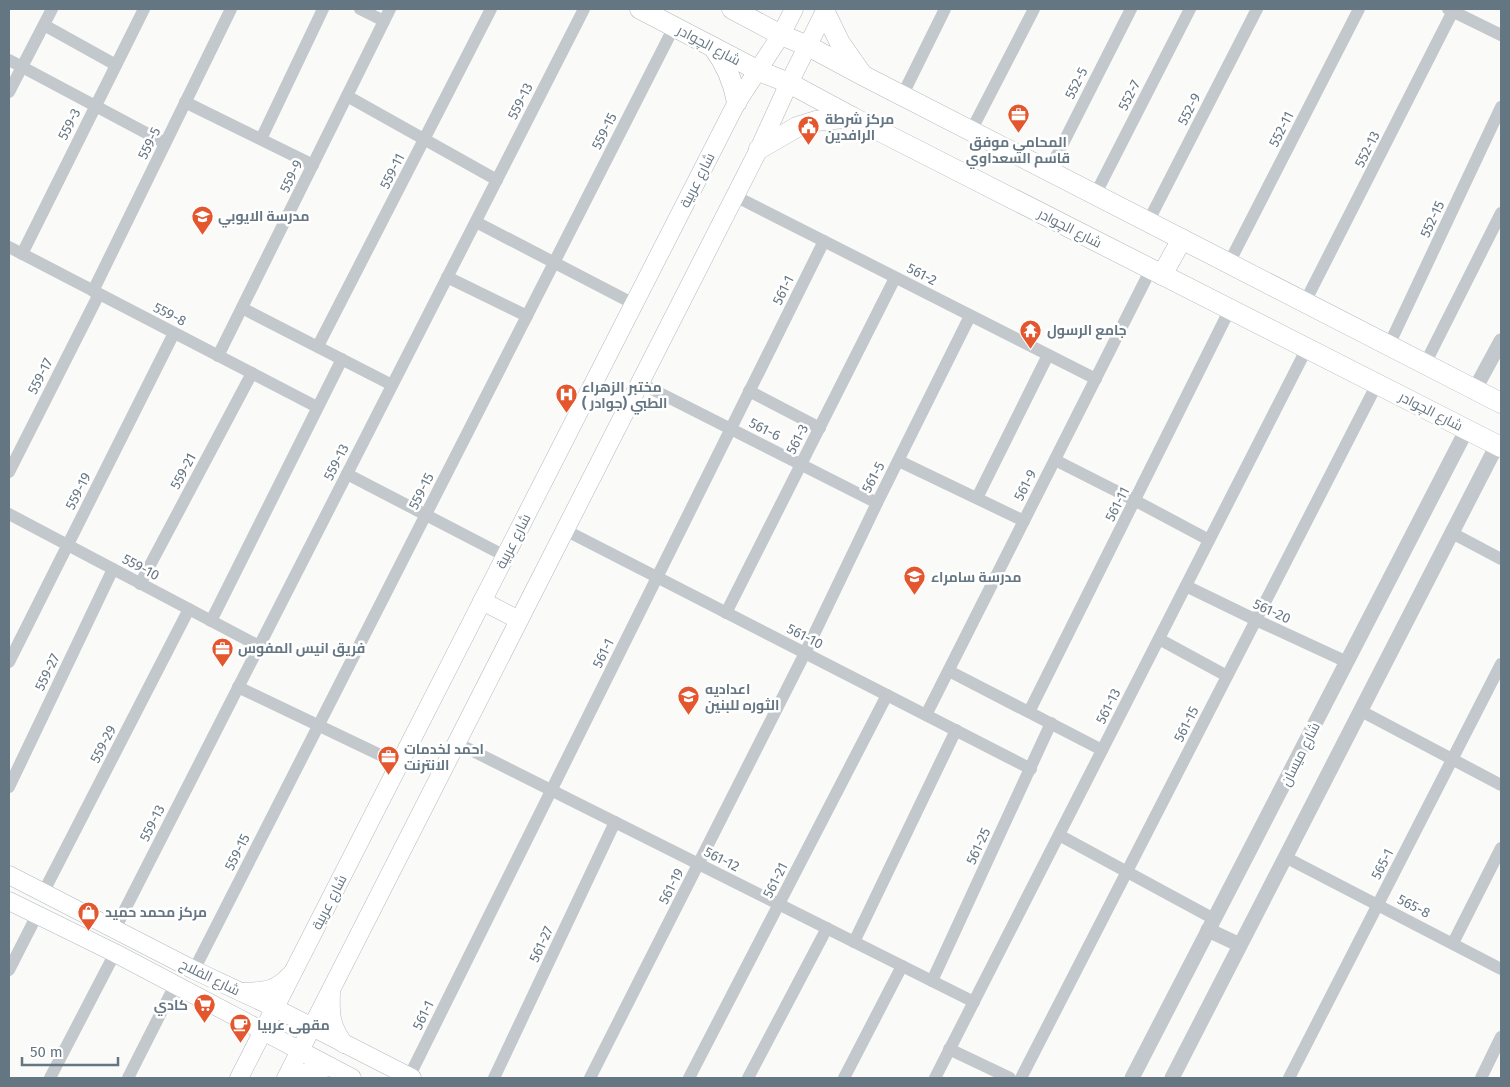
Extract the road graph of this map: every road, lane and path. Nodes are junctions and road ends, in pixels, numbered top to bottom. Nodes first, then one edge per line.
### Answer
1 (52, 9) edge
2 (144, 9) edge
3 (231, 9) edge
4 (323, 9) edge
5 (360, 9) edge
6 (390, 9) edge
7 (491, 9) edge
8 (584, 9) edge
9 (640, 9) edge
10 (765, 9) edge
11 (794, 9) edge
12 (945, 9) edge
13 (1034, 9) edge
14 (1130, 9) edge
15 (1190, 9) edge
16 (1257, 9) edge
17 (1359, 9) edge
18 (826, 10) edge
19 (1452, 10) edge
20 (736, 11) edge
21 (384, 21) junction
22 (44, 25) junction
23 (674, 26) junction
24 (1501, 34) edge
25 (781, 35) junction
26 (712, 46) junction
27 (808, 46) junction
28 (9, 60) edge
29 (116, 65) junction
30 (22, 67) junction
31 (759, 71) junction
32 (864, 76) junction
33 (789, 83) junction
34 (9, 92) edge
35 (346, 96) junction
36 (902, 96) junction
37 (186, 102) junction
38 (737, 102) junction
39 (1501, 106) edge
40 (95, 107) junction
41 (852, 117) junction
42 (971, 131) junction
43 (261, 139) junction
44 (425, 140) junction
45 (165, 143) junction
46 (759, 148) junction
47 (313, 165) junction
48 (1049, 171) junction
49 (497, 180) junction
50 (1095, 194) junction
51 (735, 196) junction
52 (1501, 213) edge
53 (476, 222) junction
54 (1148, 222) junction
55 (1182, 239) junction
56 (824, 241) junction
57 (9, 247) edge
58 (22, 254) junction
59 (554, 262) junction
60 (1229, 263) junction
61 (1157, 272) junction
62 (447, 277) junction
63 (895, 278) junction
64 (96, 292) junction
65 (1306, 302) junction
66 (634, 304) junction
67 (242, 308) junction
68 (1230, 309) junction
69 (526, 316) junction
70 (970, 316) junction
71 (174, 333) junction
72 (1501, 341) edge
73 (1389, 345) junction
74 (318, 346) junction
75 (1307, 348) junction
76 (1048, 355) junction
77 (218, 356) junction
78 (342, 359) junction
79 (1425, 364) junction
80 (252, 373) junction
81 (1096, 380) junction
82 (640, 383) junction
83 (1377, 384) junction
84 (392, 385) junction
85 (1475, 389) junction
86 (750, 391) junction
87 (1501, 403) edge
88 (317, 407) junction
89 (820, 428) junction
90 (731, 429) junction
91 (1468, 430) junction
92 (1499, 446) edge
93 (1055, 460) junction
94 (899, 461) junction
95 (801, 464) junction
96 (9, 472) edge
97 (347, 474) junction
98 (977, 498) junction
99 (1136, 500) junction
100 (877, 502) junction
101 (9, 514) edge
102 (425, 515) junction
103 (1024, 521) junction
104 (565, 530) junction
105 (1452, 533) junction
106 (1209, 540) junction
107 (67, 546) junction
108 (505, 556) junction
109 (1501, 559) edge
110 (113, 569) junction
111 (657, 577) junction
112 (140, 584) junction
113 (1186, 586) junction
114 (482, 601) junction
115 (189, 609) junction
116 (726, 613) junction
117 (519, 620) junction
118 (1256, 620) junction
119 (210, 621) junction
120 (1159, 639) junction
121 (259, 646) junction
122 (805, 653) junction
123 (9, 662) edge
124 (1347, 662) junction
125 (1501, 664) edge
126 (949, 670) junction
127 (1227, 676) junction
128 (238, 687) junction
129 (887, 695) junction
130 (1360, 711) junction
131 (1029, 712) junction
132 (926, 715) junction
133 (1051, 723) junction
134 (318, 725) junction
135 (956, 730) junction
136 (457, 742) junction
137 (1102, 750) junction
138 (1452, 759) junction
139 (399, 764) junction
140 (1031, 769) junction
141 (1501, 785) edge
142 (9, 788) edge
143 (552, 790) junction
144 (615, 822) junction
145 (1059, 836) junction
146 (1501, 848) edge
147 (1285, 857) junction
148 (699, 864) junction
149 (1127, 872) junction
150 (9, 875) edge
151 (43, 892) junction
152 (9, 901) edge
153 (779, 904) junction
154 (1378, 905) junction
155 (37, 915) junction
156 (1211, 925) junction
157 (827, 928) junction
158 (115, 929) junction
159 (854, 942) junction
160 (1453, 943) junction
161 (1240, 945) junction
162 (115, 953) junction
163 (902, 966) junction
164 (1501, 969) edge
165 (9, 970) edge
166 (194, 970) junction
167 (293, 971) junction
168 (932, 981) junction
169 (175, 985) junction
170 (332, 988) junction
171 (240, 992) junction
172 (974, 1002) junction
173 (274, 1008) junction
174 (235, 1016) junction
175 (311, 1028) junction
176 (263, 1031) junction
177 (1501, 1037) edge
178 (344, 1044) junction
179 (950, 1049) junction
180 (300, 1050) junction
181 (331, 1067) junction
182 (242, 1073) edge
183 (50, 1078) edge
184 (128, 1078) edge
185 (286, 1078) edge
186 (292, 1078) edge
187 (352, 1078) edge
188 (411, 1078) edge
189 (494, 1078) edge
190 (590, 1078) edge
191 (689, 1078) edge
192 (748, 1078) edge
193 (844, 1078) edge
194 (935, 1078) edge
195 (1010, 1078) edge
196 (1021, 1078) edge
197 (1132, 1078) edge
198 (1174, 1078) edge
199 (1289, 1078) edge
200 (1481, 1078) edge

1 - 22 street
2 - 29 street, 559-3
3 - 37 street, 559-5
4 - 43 street
5 - 21 street
6 - 21 street, 559-9
7 - 44 street, 559-11
8 - 49 street, 559-13
9 - 23 main road, شارع الچوادر
10 - 20 main road
11 - 25 main road, شارع عربية
12 - 36 street
13 - 42 street
14 - 48 street, 552-5
15 - 50 street, 552-7
16 - 54 street, 552-9
17 - 60 street, 552-11
18 - 27 main road
18 - 32 main road
19 - 24 street
19 - 65 street, 552-13
20 - 25 main road
21 - 35 street, 559-9
22 - 29 street
22 - 30 street
23 - 26 main road, شارع الچوادر
23 - 59 street, 559-15
25 - 27 main road
25 - 31 main road, شارع عربية
26 - 31 main road, شارع الچوادر
26 - 38 main road
27 - 32 main road
27 - 33 main road
28 - 30 street
29 - 40 street, 559-3
30 - 34 street
30 - 40 street
31 - 33 main road, شارع الچوادر
31 - 38 main road, شارع عربية
32 - 36 main road
33 - 41 main road, شارع الچوادر
33 - 46 main road
35 - 44 street
35 - 47 street, 559-9
36 - 42 main road
37 - 43 street
37 - 45 street, 559-5
38 - 66 main road, شارع عربية
39 - 73 street, 552-15
40 - 45 street
40 - 58 street, 559-3
41 - 46 main road
41 - 61 main road, شارع الچوادر
42 - 48 main road
43 - 47 street
44 - 49 street
44 - 74 street, 559-11
45 - 64 street, 559-5
46 - 51 main road
47 - 67 street, 559-9
48 - 50 main road
49 - 53 street, 559-13
50 - 54 main road
51 - 56 street, 561-2
51 - 82 main road
52 - 79 street
53 - 59 street
53 - 62 street, 559-13
54 - 55 main road
55 - 60 main road
55 - 61 main road
56 - 63 street, 561-2
56 - 86 street, 561-1
57 - 58 street, 559-8
58 - 64 street, 559-8
59 - 66 street
59 - 69 street, 559-15
60 - 65 main road
61 - 68 main road, شارع الچوادر
61 - 81 street, 561-9
62 - 69 street
62 - 84 street, 559-13
63 - 70 street, 561-2
63 - 89 street, 561-3
64 - 71 street, 559-8
64 - 96 street, 559-17
65 - 73 main road
66 - 108 main road, شارع عربية
67 - 74 street
67 - 77 street, 559-9
68 - 75 main road, شارع الچوادر
68 - 99 street, 561-11
69 - 102 street, 559-15
70 - 76 street, 561-2
70 - 94 street, 561-5
71 - 77 street, 559-8
71 - 107 street, 559-19
72 - 85 street
73 - 79 main road
74 - 78 street
75 - 83 main road, شارع الچوادر
75 - 106 street, 561-13
76 - 81 street, 561-2
76 - 98 street
77 - 80 street, 559-8
78 - 84 street
78 - 88 street
79 - 85 main road
80 - 88 street, 559-8
80 - 112 street, 559-21
81 - 93 street, 561-9
82 - 90 street, 561-6
82 - 104 main road
83 - 91 main road, شارع الچوادر
83 - 118 street, 561-15
84 - 97 street, 559-13
85 - 87 main road
86 - 89 street
86 - 90 street, 561-1
88 - 119 street
89 - 95 street, 561-3
90 - 95 street, 561-6
90 - 111 street, 561-1
91 - 92 main road, شارع الچوادر
91 - 124 street, شارع ميسان
92 - 105 street
93 - 99 street
93 - 103 street, 561-9
94 - 98 street
94 - 100 street, 561-5
95 - 100 street, 561-6
95 - 116 street, 561-3
97 - 102 street
97 - 121 street, 559-13
98 - 103 street
99 - 106 street
99 - 131 street, 561-11
100 - 122 street, 561-5
101 - 107 street, 559-10
102 - 108 street
102 - 134 street, 559-15
103 - 126 street, 561-9
104 - 111 street, 561-10
104 - 117 main road
105 - 109 street
105 - 130 street
106 - 113 street, 561-13
107 - 110 street, 559-10
107 - 123 street, 559-19
108 - 114 main road, شارع عربية
110 - 112 street, 559-10
110 - 142 street, 559-27
111 - 116 street, 561-10
111 - 143 street, 561-1
112 - 115 street, 559-10
113 - 118 street, 561-20
113 - 120 street, 561-13
114 - 117 main road
114 - 139 main road, شارع عربية
115 - 119 street, 559-10
115 - 151 street, 559-29
116 - 122 street, 561-10
117 - 136 main road
118 - 124 street, 561-20
118 - 127 street, 561-15
119 - 121 street, 559-10
120 - 127 street
120 - 137 street, 561-13
121 - 128 street, 559-13
122 - 129 street, 561-10
122 - 148 street, 561-19
124 - 156 street, شارع ميسان
125 - 138 street, 565-1
126 - 131 street
126 - 132 street, 561-9
127 - 149 street, 561-15
128 - 134 street
128 - 158 street, 559-13
129 - 132 street, 561-10
129 - 153 street, 561-21
130 - 138 street
130 - 147 street
131 - 133 street
132 - 135 street, 561-10
133 - 137 street
133 - 140 street, 561-25
134 - 139 street
134 - 166 street, 559-15
135 - 140 street, 561-10
135 - 159 street
136 - 143 street, 561-12
136 - 170 main road
137 - 145 street, 561-13
138 - 141 street
138 - 154 street, 565-1
139 - 167 main road, شارع عربية
140 - 168 street, 561-25
143 - 144 street, 561-12
143 - 188 street, 561-1
144 - 148 street, 561-12
144 - 189 street, 561-27
145 - 149 street
145 - 172 street, 561-13
146 - 160 street
147 - 154 street, 565-8
147 - 161 street
148 - 153 street, 561-12
148 - 190 street, 561-19
149 - 156 street
149 - 196 street, 561-15
150 - 151 main road, شارع الفلاح
151 - 158 main road, شارع الفلاح
152 - 155 main road, شارع الفلاح
153 - 157 street, 561-12
153 - 191 street, 561-21
154 - 160 street, 565-8
154 - 199 street, 565-1
155 - 162 main road, شارع الفلاح
155 - 165 street
156 - 161 street
156 - 197 street, شارع ميسان
157 - 159 street, 561-12
157 - 192 street
158 - 166 main road, شارع الفلاح
159 - 163 street, 561-12
160 - 164 street, 565-8
161 - 198 street
162 - 169 main road, شارع الفلاح
162 - 183 street
163 - 168 street, 561-12
163 - 193 street
166 - 171 main road, شارع الفلاح
167 - 171 main road
167 - 173 main road, شارع عربية
168 - 172 street, 561-12
169 - 174 main road, شارع الفلاح
169 - 184 street
170 - 175 main road
170 - 178 main road
171 - 173 main road, شارع الفلاح
172 - 179 street, 561-13
173 - 175 main road, شارع الفلاح
173 - 176 main road, شارع عربية
174 - 176 main road, شارع الفلاح
174 - 182 main road
175 - 178 main road, شارع الفلاح
175 - 180 main road
176 - 180 main road, شارع الفلاح
176 - 182 main road, شارع عربية
177 - 200 street
178 - 188 main road, شارع الفلاح
179 - 194 street, 561-13
179 - 195 street
180 - 181 main road, شارع الفلاح
180 - 185 main road
181 - 186 main road
181 - 187 main road, شارع الفلاح

